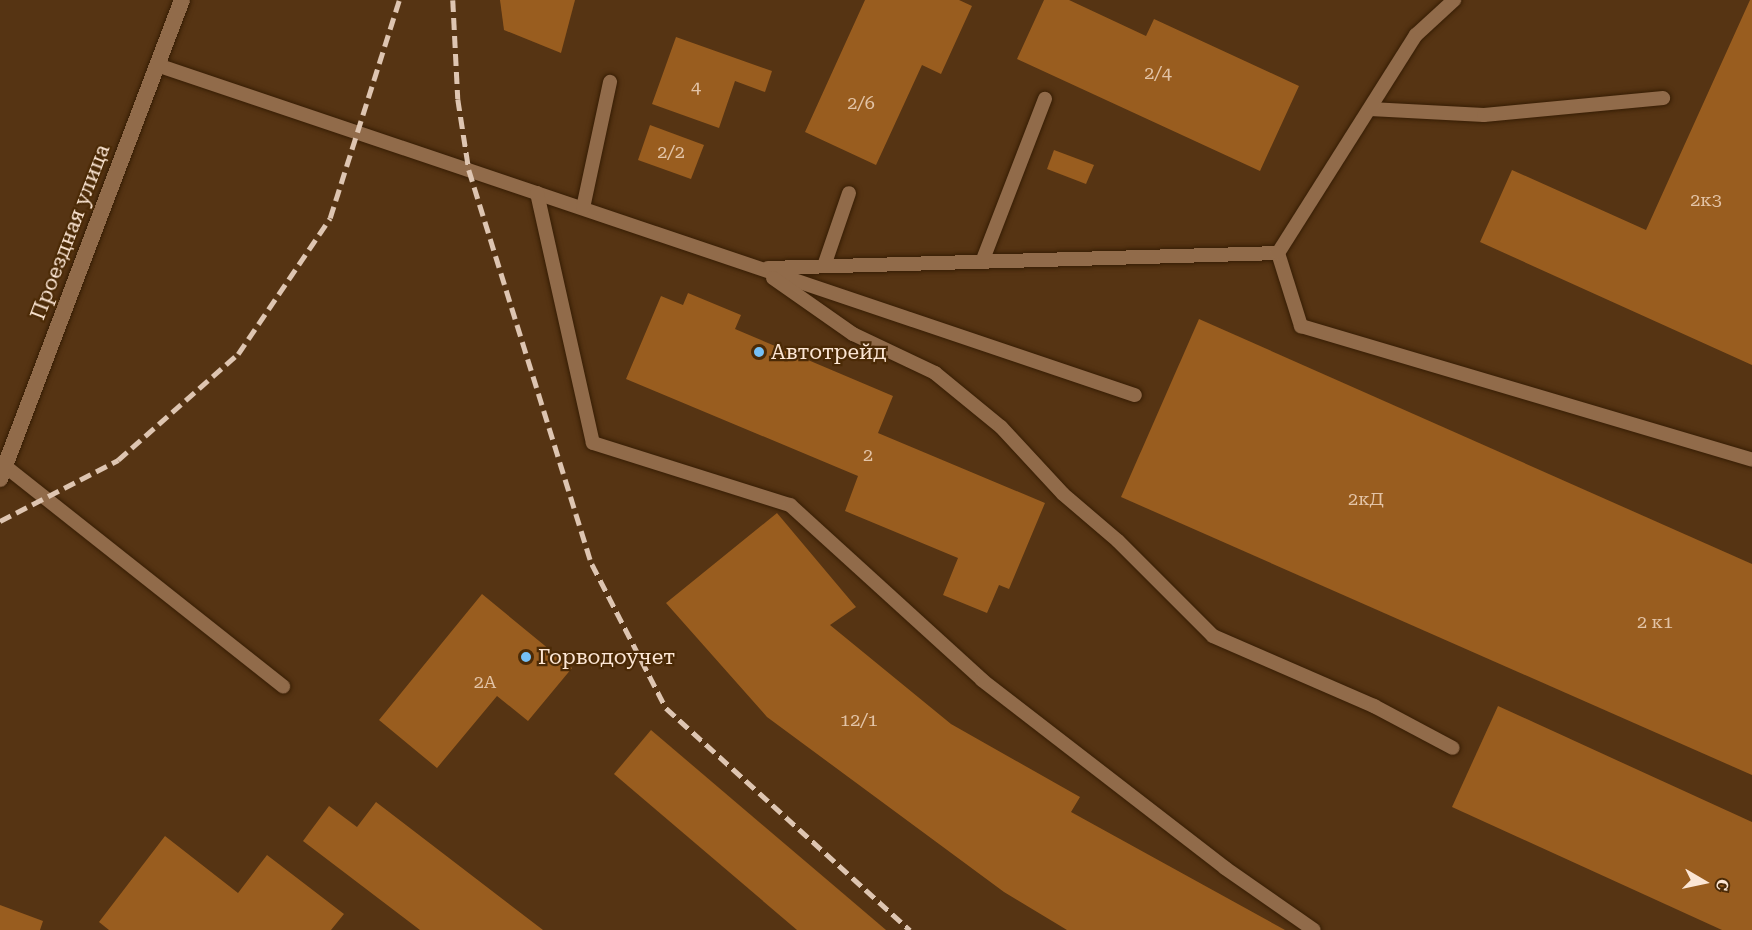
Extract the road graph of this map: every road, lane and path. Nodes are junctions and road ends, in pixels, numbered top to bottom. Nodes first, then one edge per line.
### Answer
1 (182, 0) edge
2 (1454, 0) edge
3 (157, 65) junction
4 (610, 82) dead end
5 (1663, 98) dead end
6 (1045, 99) dead end
7 (1370, 108) junction
8 (537, 193) junction
9 (849, 193) dead end
10 (583, 208) junction
11 (1278, 253) junction
12 (982, 262) junction
13 (824, 266) junction
14 (759, 268) junction
15 (1135, 395) dead end
16 (1752, 460) edge
17 (3, 473) edge
18 (282, 686) dead end
19 (1453, 748) dead end
20 (1314, 930) edge

1 - 3 street, Проездная улица
2 - 7 lane
3 - 8 lane
3 - 17 street, Проездная улица
4 - 10 lane
5 - 7 lane
6 - 12 lane
7 - 11 lane
8 - 10 lane
8 - 20 lane
9 - 13 lane
10 - 14 lane
11 - 12 lane
11 - 16 lane
12 - 13 lane
13 - 14 lane
14 - 15 lane
14 - 19 lane
17 - 18 lane

